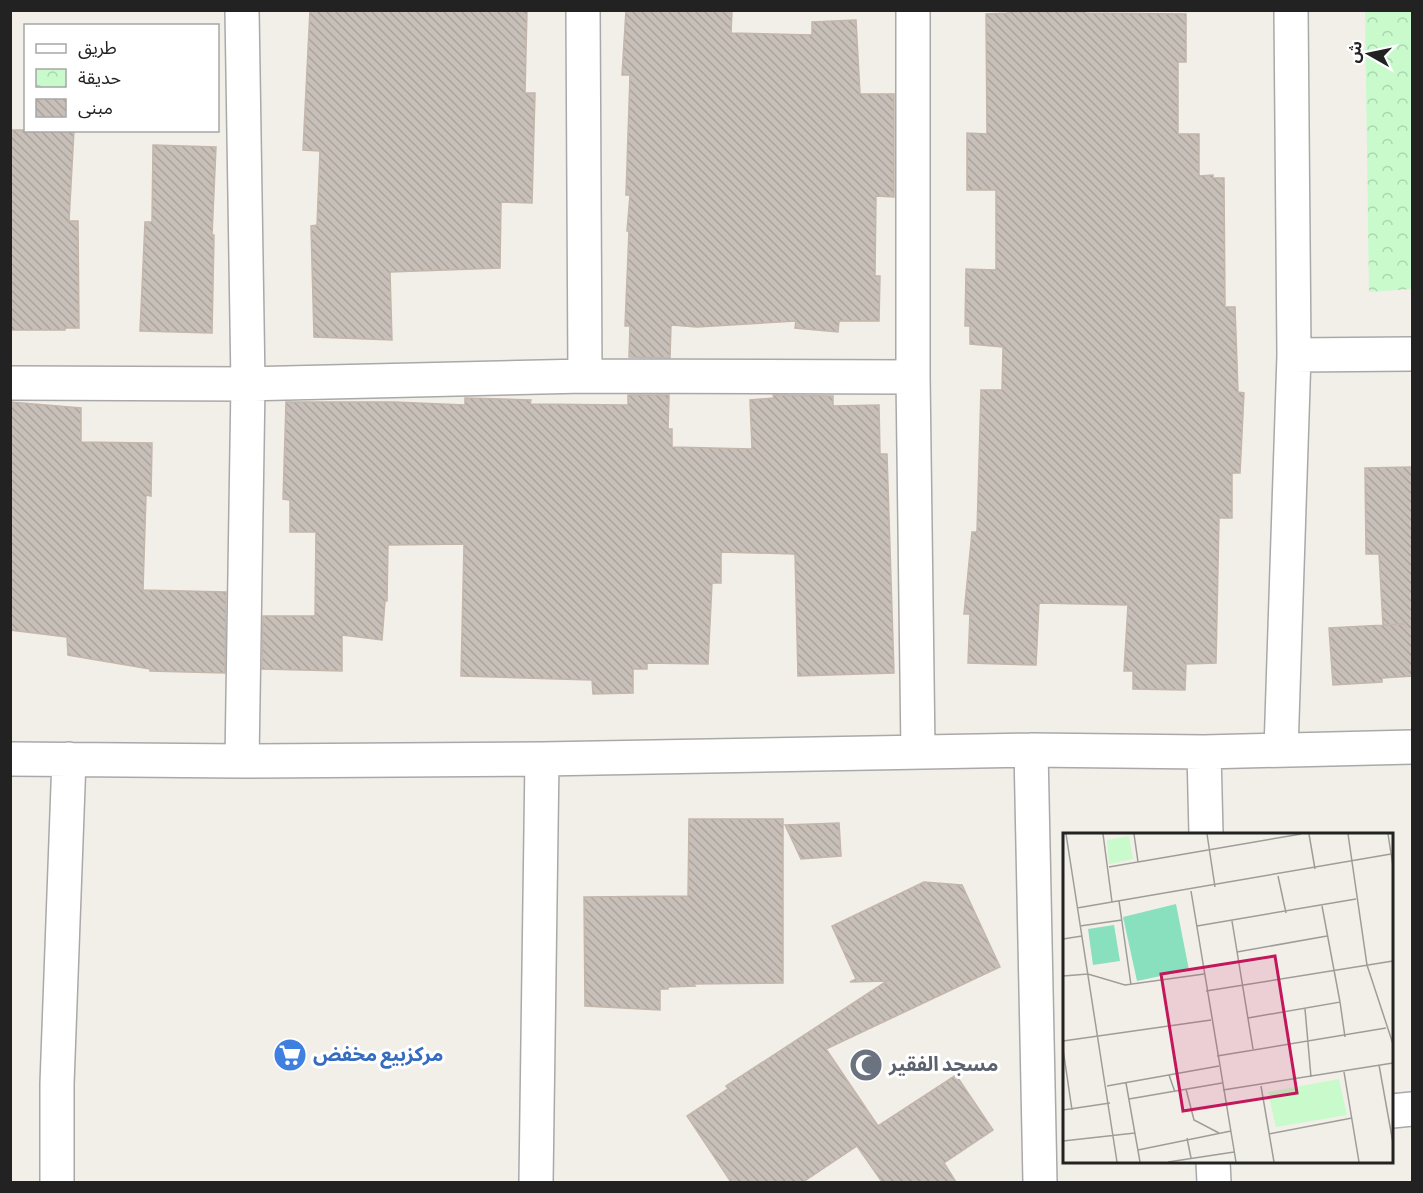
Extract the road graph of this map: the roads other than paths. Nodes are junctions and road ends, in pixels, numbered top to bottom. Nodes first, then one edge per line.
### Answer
1 (242, 10) edge
2 (583, 10) edge
3 (913, 10) edge
4 (1291, 10) edge
5 (1413, 354) edge
6 (1294, 355) junction
7 (585, 376) junction
8 (913, 377) junction
9 (10, 383) edge
10 (248, 384) junction
11 (1413, 747) edge
12 (1031, 750) junction
13 (1281, 750) junction
14 (918, 752) junction
15 (1204, 752) junction
16 (10, 759) edge
17 (69, 759) junction
18 (542, 759) junction
19 (242, 761) junction
20 (1206, 833) edge
21 (1413, 1109) edge
22 (1393, 1111) edge
23 (1213, 1163) edge
24 (57, 1182) edge
25 (536, 1182) edge
26 (1040, 1182) edge
27 (1214, 1182) edge

1 - 10 street
2 - 7 street
3 - 8 street
4 - 6 street
5 - 6 street
6 - 13 street
7 - 8 street
7 - 10 street
8 - 14 street
9 - 10 street
10 - 19 street
11 - 13 street
12 - 14 street
12 - 15 street
12 - 26 street
13 - 15 street
14 - 18 street
15 - 20 street
16 - 17 street
17 - 19 street
17 - 24 street
18 - 19 street
18 - 25 street
21 - 22 street
23 - 27 street

